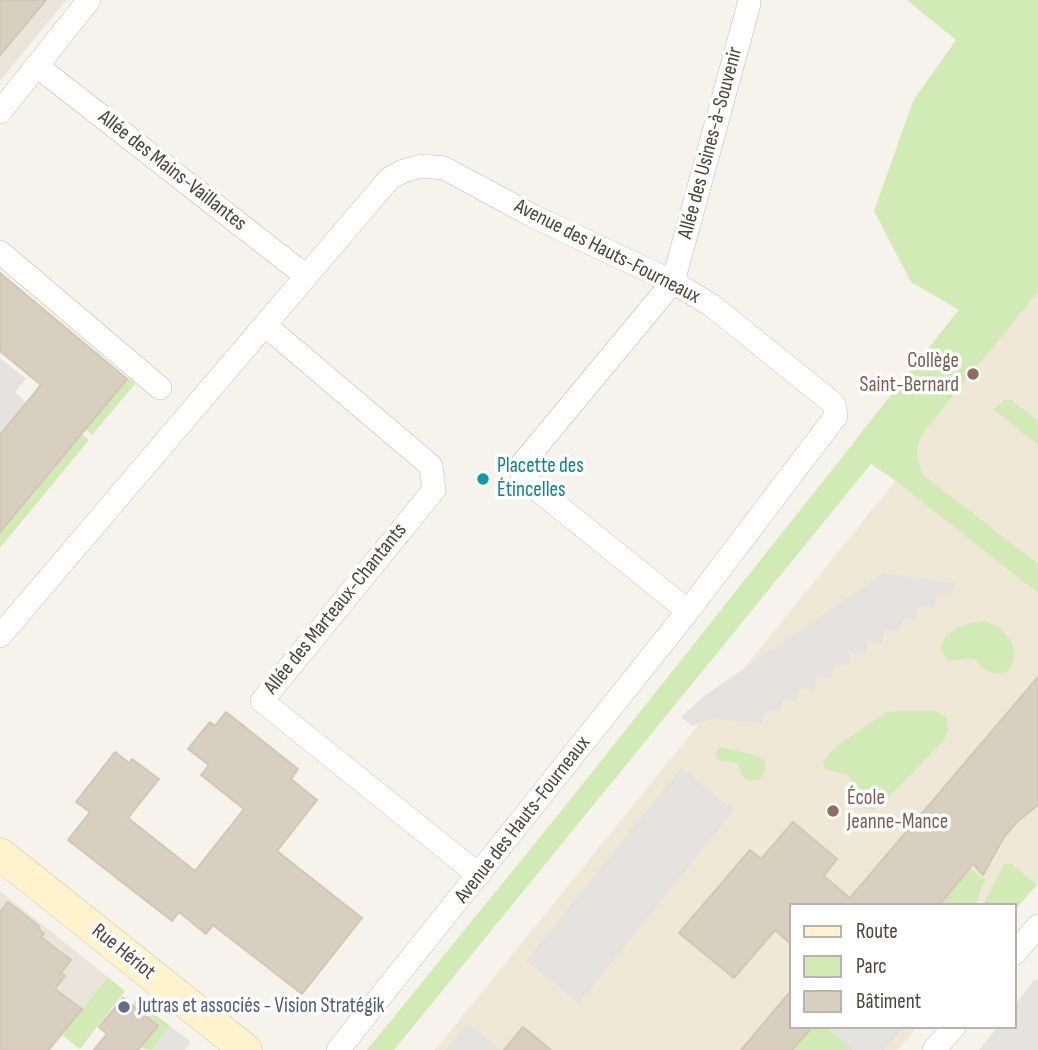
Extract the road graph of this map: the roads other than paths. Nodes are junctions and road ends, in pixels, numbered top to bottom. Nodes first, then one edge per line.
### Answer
1 (89, 0) edge
2 (749, 4) dead end
3 (37, 66) junction
4 (0, 112) edge
5 (0, 252) edge
6 (306, 276) junction
7 (673, 282) junction
8 (265, 325) junction
9 (160, 387) dead end
10 (688, 611) junction
11 (0, 636) edge
12 (0, 854) edge
13 (479, 875) junction
14 (1038, 926) edge
15 (1017, 951) edge
16 (952, 1029) edge
17 (246, 1050) edge
18 (338, 1050) edge
19 (934, 1050) edge

1 - 3 street
2 - 7 street, Allée des Usines-à-Souvenir
3 - 4 street
3 - 6 street, Allée des Mains-Vaillantes
5 - 9 street
6 - 7 street, Avenue des Hauts-Fourneaux
6 - 8 street, Avenue des Hauts-Fourneaux
7 - 10 street, Avenue des Hauts-Fourneaux
7 - 10 street
8 - 11 street, Avenue des Hauts-Fourneaux
8 - 13 street, Allée des Marteaux-Chantants
10 - 13 street, Avenue des Hauts-Fourneaux
12 - 17 street, Rue Hériot
13 - 18 street, Avenue des Hauts-Fourneaux
14 - 15 street
16 - 19 street

